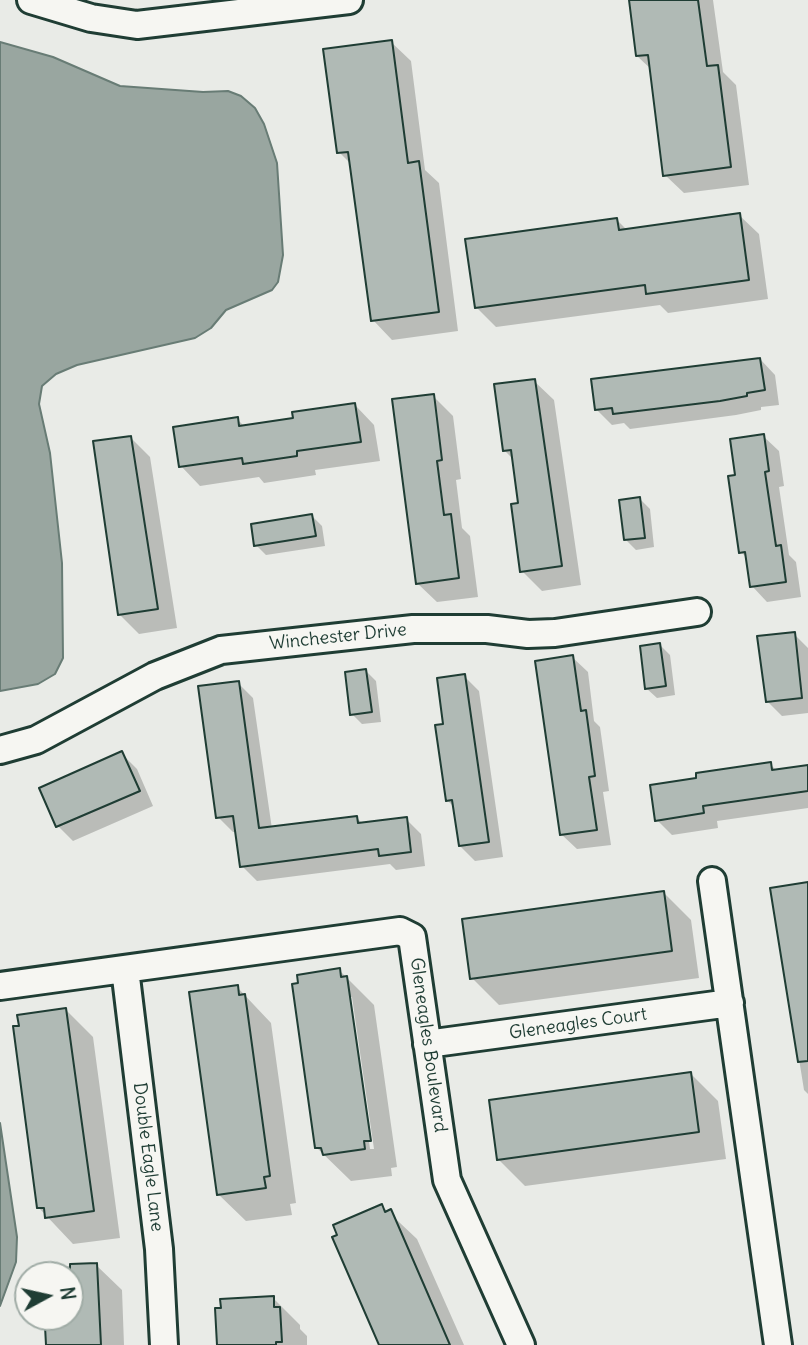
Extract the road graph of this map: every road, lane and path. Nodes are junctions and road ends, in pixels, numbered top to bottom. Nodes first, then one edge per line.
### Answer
1 (31, 0) edge
2 (349, 0) edge
3 (697, 612) dead end
4 (0, 750) edge
5 (712, 881) dead end
6 (125, 969) junction
7 (0, 986) edge
8 (730, 1003) junction
9 (427, 1044) junction
10 (164, 1345) edge
11 (521, 1345) edge
12 (778, 1345) edge

1 - 2 street
3 - 4 street, Winchester Drive
5 - 8 street
6 - 7 street, Gleneagles Boulevard
6 - 9 street, Gleneagles Boulevard
6 - 10 street, Double Eagle Lane
8 - 9 street, Gleneagles Court
8 - 12 street
9 - 11 street, Gleneagles Boulevard

